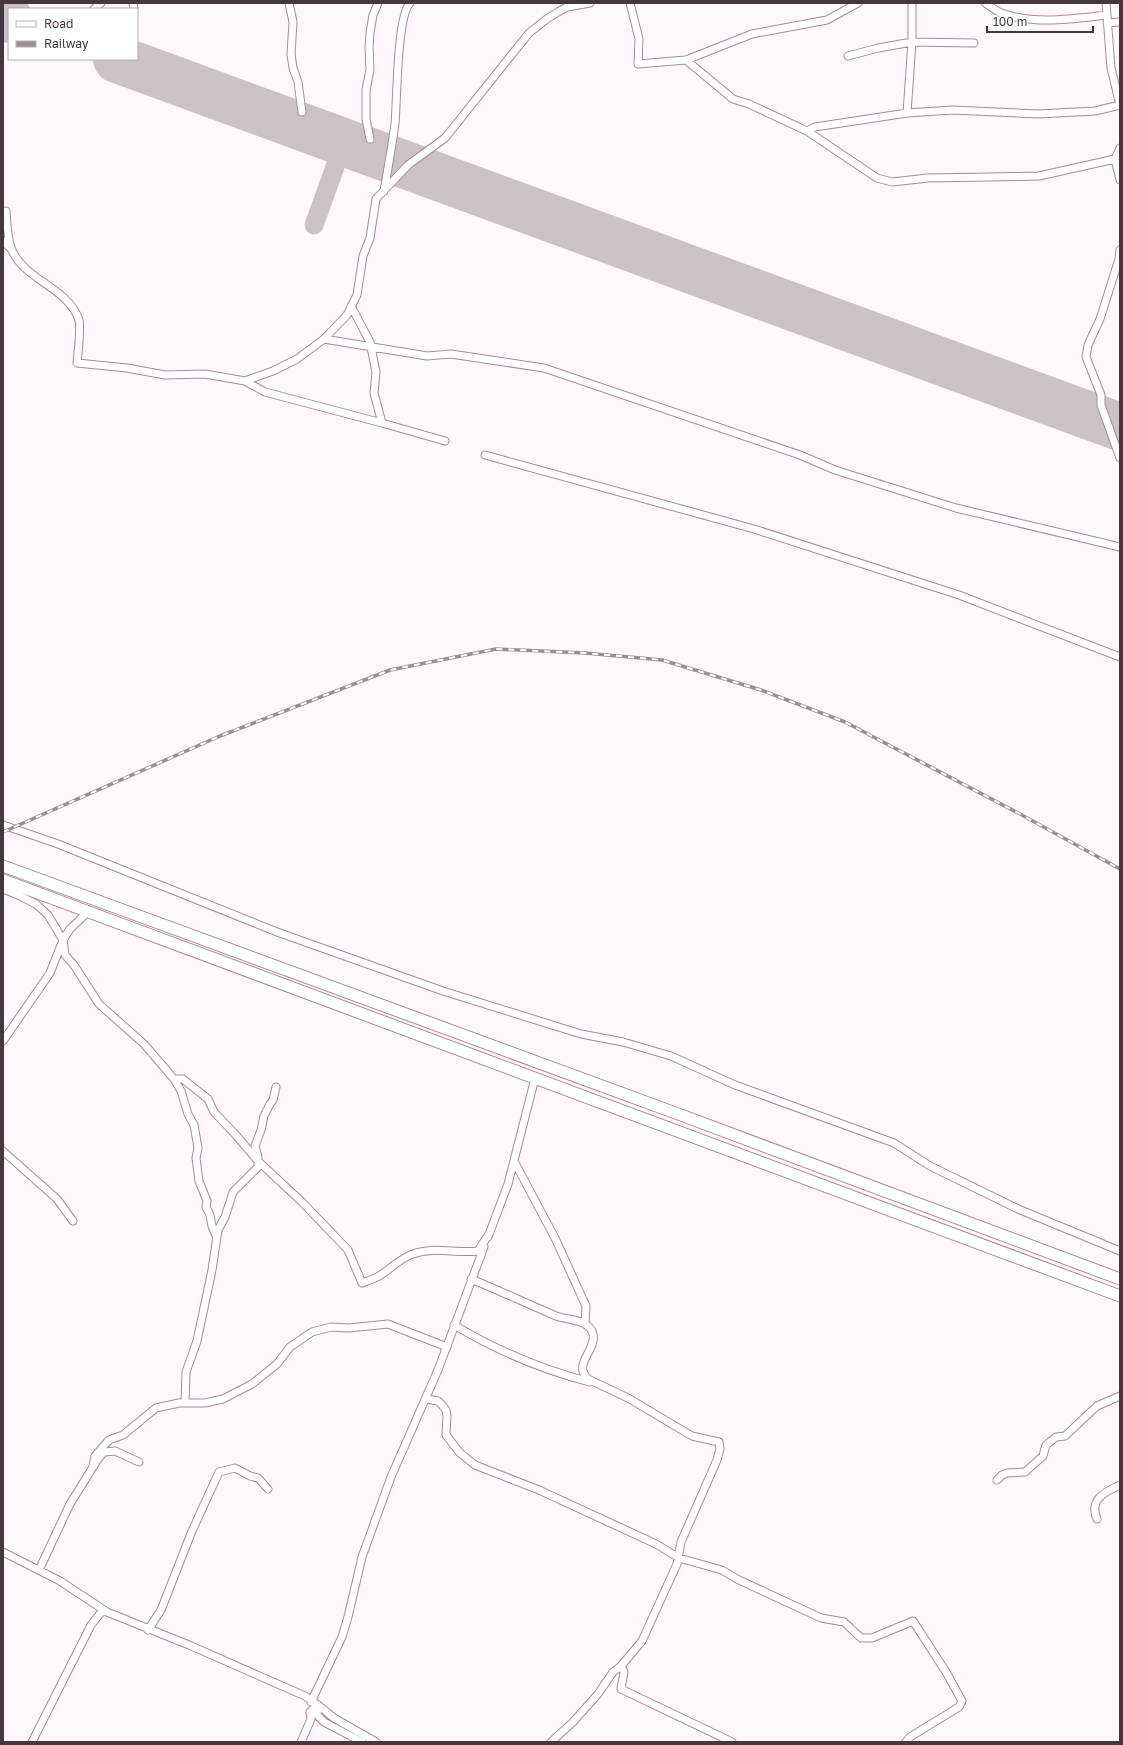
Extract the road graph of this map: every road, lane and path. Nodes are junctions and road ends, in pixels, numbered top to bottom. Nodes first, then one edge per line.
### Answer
1 (289, 3) edge
2 (378, 3) edge
3 (410, 3) edge
4 (560, 3) edge
5 (590, 3) edge
6 (630, 3) edge
7 (858, 3) edge
8 (912, 3) edge
9 (985, 3) edge
10 (1106, 3) edge
11 (567, 7) junction
12 (1107, 15) junction
13 (1120, 22) edge
14 (1107, 23) junction
15 (912, 42) junction
16 (974, 43) dead end
17 (848, 56) dead end
18 (686, 60) junction
19 (1117, 80) edge
20 (1120, 105) edge
21 (302, 112) dead end
22 (907, 113) junction
23 (807, 131) junction
24 (370, 139) dead end
25 (1120, 148) edge
26 (1115, 159) junction
27 (1120, 180) edge
28 (384, 191) junction
29 (6, 211) dead end
30 (3, 241) edge
31 (12, 250) junction
32 (1120, 250) edge
33 (351, 306) junction
34 (324, 339) junction
35 (371, 346) junction
36 (245, 381) junction
37 (382, 423) junction
38 (445, 441) dead end
39 (485, 455) dead end
40 (1120, 458) edge
41 (1120, 547) edge
42 (1120, 657) edge
43 (3, 825) edge
44 (3, 866) edge
45 (3, 880) edge
46 (3, 890) edge
47 (88, 912) junction
48 (63, 940) junction
49 (3, 1041) edge
50 (536, 1078) junction
51 (174, 1079) junction
52 (276, 1087) dead end
53 (3, 1151) edge
54 (258, 1161) junction
55 (514, 1161) junction
56 (73, 1221) dead end
57 (489, 1234) junction
58 (216, 1236) junction
59 (1120, 1251) edge
60 (471, 1279) junction
61 (1120, 1279) edge
62 (1120, 1296) edge
63 (584, 1324) junction
64 (454, 1325) junction
65 (446, 1347) junction
66 (598, 1384) junction
67 (1120, 1396) edge
68 (427, 1399) junction
69 (184, 1403) junction
70 (139, 1462) dead end
71 (93, 1466) junction
72 (997, 1480) dead end
73 (1120, 1485) edge
74 (268, 1489) dead end
75 (1097, 1520) dead end
76 (3, 1552) edge
77 (678, 1557) junction
78 (39, 1570) junction
79 (103, 1610) junction
80 (148, 1630) junction
81 (621, 1666) junction
82 (314, 1704) junction
83 (32, 1742) edge
84 (301, 1742) edge
85 (362, 1742) edge
86 (376, 1742) edge
87 (550, 1742) edge
88 (732, 1742) edge
89 (906, 1742) edge

1 - 21 street
2 - 24 street
3 - 28 street
4 - 11 street
5 - 11 street
6 - 18 street
7 - 18 street
8 - 15 street
9 - 12 street
10 - 12 street
11 - 28 street
12 - 14 street
13 - 14 street
14 - 19 street
15 - 16 street
15 - 17 street
15 - 22 street
18 - 23 street
19 - 20 street
20 - 22 street
22 - 23 street
23 - 26 street
25 - 26 street
26 - 27 street
28 - 33 street
29 - 31 street
30 - 31 street
31 - 36 street
32 - 40 street
33 - 34 street
33 - 35 street
34 - 35 street
34 - 36 street
35 - 37 street
35 - 41 street
36 - 37 street
37 - 38 street
39 - 42 street
43 - 59 street
44 - 61 highway
45 - 47 highway
46 - 48 street
47 - 48 street
47 - 50 highway
48 - 49 street
48 - 51 street
50 - 55 street
50 - 62 highway
51 - 54 street
51 - 58 street
52 - 54 street
53 - 56 street
54 - 57 street
54 - 58 street
55 - 57 street
55 - 63 street
57 - 60 street
58 - 69 street
60 - 63 street
60 - 64 street
63 - 66 street
64 - 65 street
64 - 66 street
65 - 68 street
65 - 69 street
66 - 77 street
67 - 72 street
68 - 77 street
68 - 82 street
69 - 71 street
70 - 71 street
71 - 78 street
73 - 75 street
74 - 80 street
76 - 78 street
77 - 81 street
77 - 89 street
78 - 79 street
79 - 80 street
79 - 83 street
80 - 82 street
81 - 87 street
81 - 88 street
82 - 84 street
82 - 85 street
82 - 86 street

